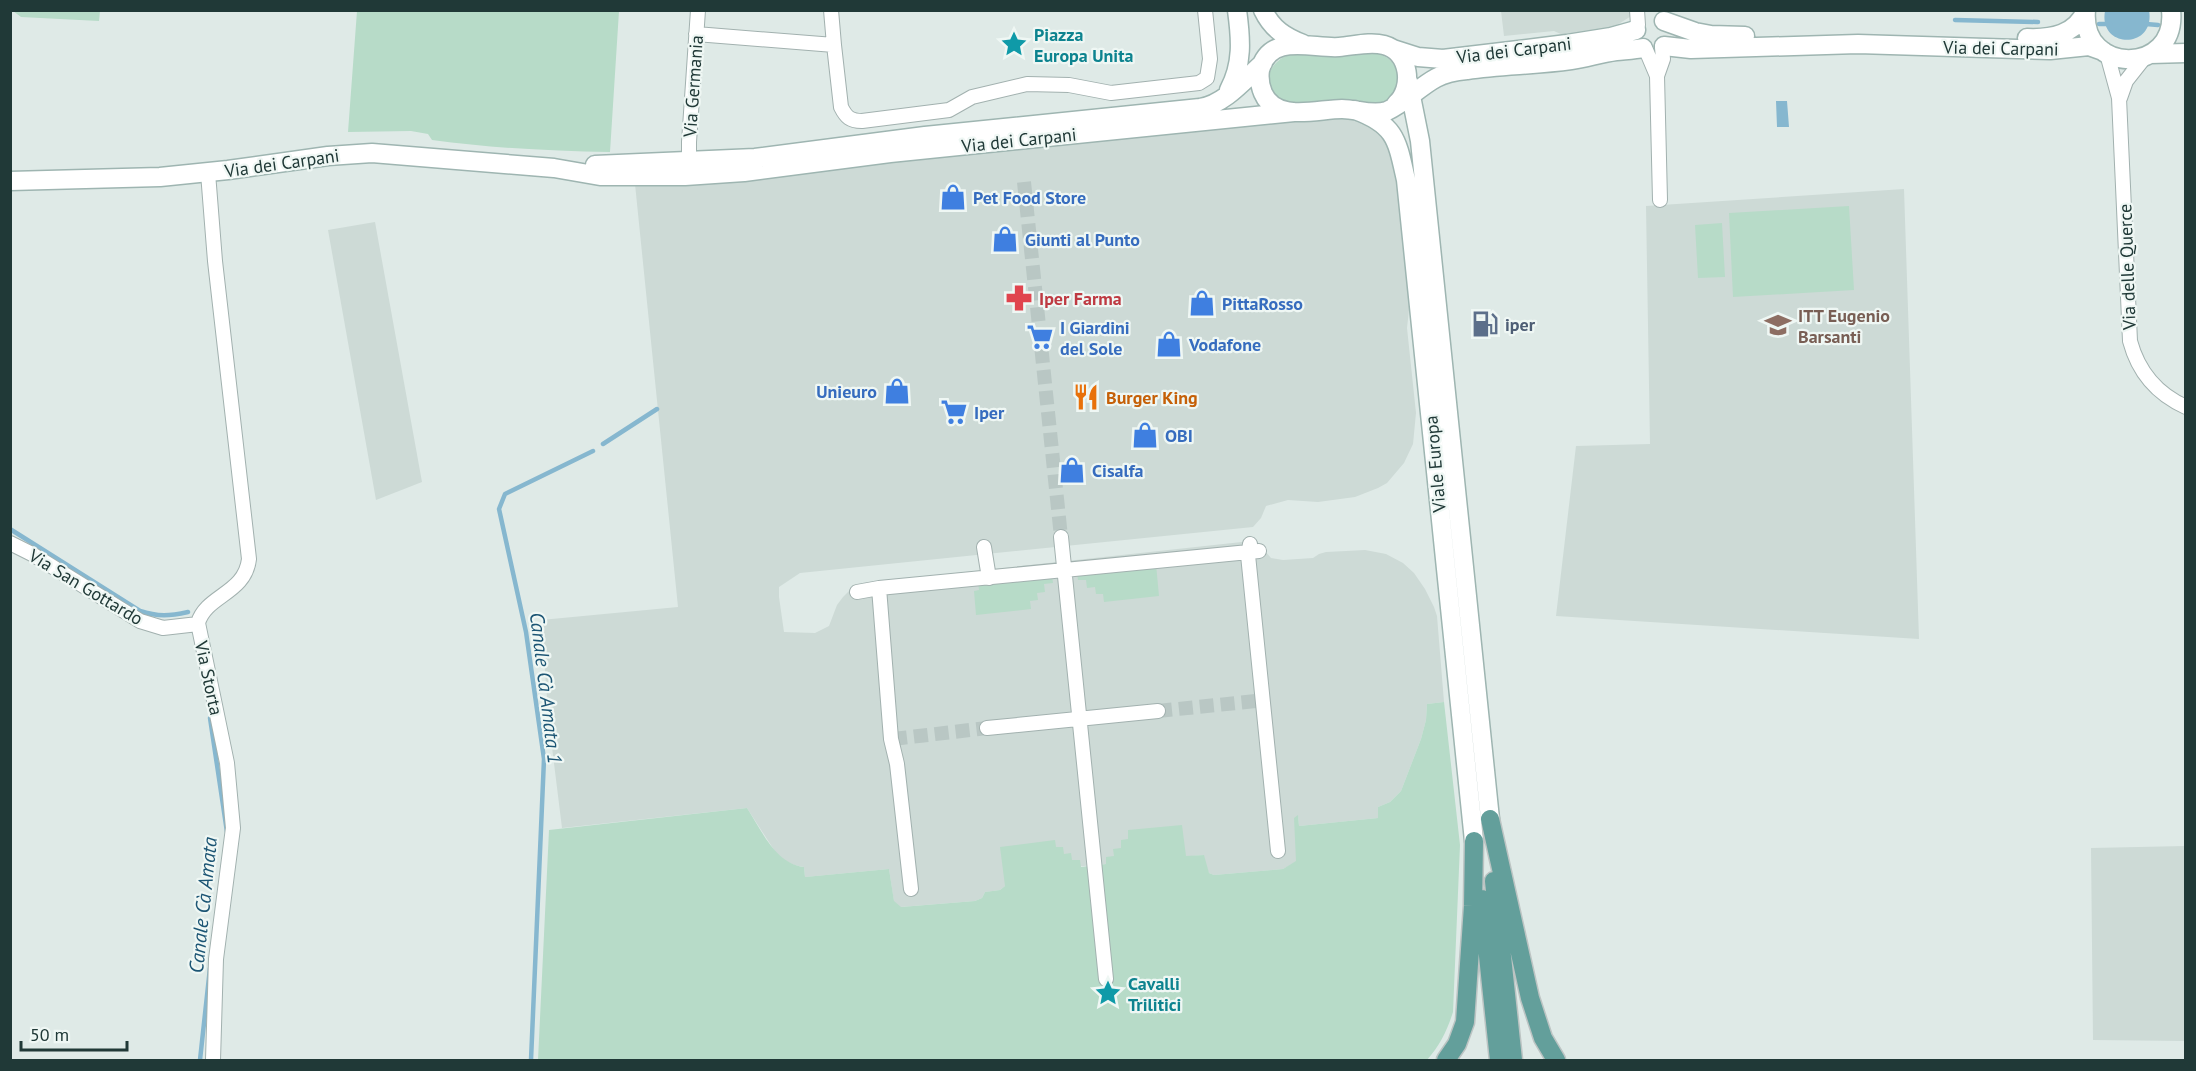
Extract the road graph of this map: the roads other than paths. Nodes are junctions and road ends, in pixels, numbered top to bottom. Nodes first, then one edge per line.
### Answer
1 (698, 10) edge
2 (831, 10) edge
3 (1205, 10) edge
4 (1237, 10) edge
5 (1263, 10) edge
6 (2086, 10) edge
7 (1659, 17) edge
8 (2171, 17) edge
9 (1637, 22) edge
10 (696, 34) junction
11 (2186, 38) edge
12 (1899, 39) junction
13 (834, 45) junction
14 (1241, 45) junction
15 (1305, 45) junction
16 (1654, 48) junction
17 (1393, 49) junction
18 (2105, 53) junction
19 (2186, 53) edge
20 (2147, 56) junction
21 (1259, 72) junction
22 (1436, 78) junction
23 (1405, 93) junction
24 (1226, 96) junction
25 (2119, 103) junction
26 (1355, 110) junction
27 (1294, 112) junction
28 (1420, 141) junction
29 (832, 148) junction
30 (694, 166) junction
31 (554, 168) junction
32 (208, 172) junction
33 (744, 172) junction
34 (10, 181) edge
35 (1660, 200) dead end
36 (2186, 407) edge
37 (1061, 537) tunnel mouth
38 (10, 543) edge
39 (984, 547) dead end
40 (1064, 570) junction
41 (989, 578) junction
42 (879, 588) junction
43 (857, 592) dead end
44 (198, 624) junction
45 (1158, 711) tunnel mouth
46 (1078, 719) junction
47 (987, 728) tunnel mouth
48 (1490, 819) junction
49 (1474, 841) junction
50 (1278, 851) dead end
51 (910, 889) dead end
52 (1106, 979) dead end
53 (213, 1060) edge
54 (1446, 1060) edge
55 (1499, 1060) edge
56 (1513, 1060) edge
57 (1556, 1060) edge

1 - 10 street, Via Germania
2 - 13 street
3 - 13 street
4 - 14 street
5 - 15 street
6 - 12 street, Via dei Carpani
6 - 18 street
7 - 9 street
7 - 12 street, Via dei Carpani
7 - 16 street
8 - 11 street
8 - 20 street
9 - 16 street
9 - 17 street, Via dei Carpani
10 - 13 street
10 - 30 street, Via Germania
12 - 16 street, Via dei Carpani
12 - 18 street, Via dei Carpani
14 - 21 street
14 - 24 street
15 - 17 street, Via dei Carpani
15 - 21 street, Via dei Carpani
16 - 22 street, Via dei Carpani
16 - 35 street
17 - 23 street, Viale Europa
18 - 20 street, Via dei Carpani
18 - 25 street, Via delle Querce
19 - 20 street
20 - 25 street, Via delle Querce
21 - 24 street, Via dei Carpani
21 - 27 street
22 - 23 street, Via dei Carpani
22 - 28 street, Via dei Carpani
23 - 26 street, Via dei Carpani
23 - 28 street, Viale Europa
24 - 29 street, Via dei Carpani
25 - 36 street, Via delle Querce
26 - 27 street, Via dei Carpani
26 - 49 street, Viale Europa
27 - 33 street, Via dei Carpani
28 - 48 street, Viale Europa
29 - 30 street, Via dei Carpani
29 - 33 street, Via dei Carpani
30 - 31 street, Via dei Carpani
30 - 31 street, Via dei Carpani
30 - 33 street, Via dei Carpani
31 - 32 street, Via dei Carpani
32 - 34 street, Via dei Carpani
32 - 44 street, Via Storta
37 - 40 street
38 - 44 street, Via San Gottardo
39 - 41 street
40 - 41 street
40 - 46 street
40 - 50 street
41 - 42 street
42 - 43 street
42 - 51 street
44 - 53 street, Via Storta
45 - 46 street
46 - 47 street
46 - 52 street
48 - 56 main road
48 - 57 main road
49 - 54 main road
49 - 55 main road

